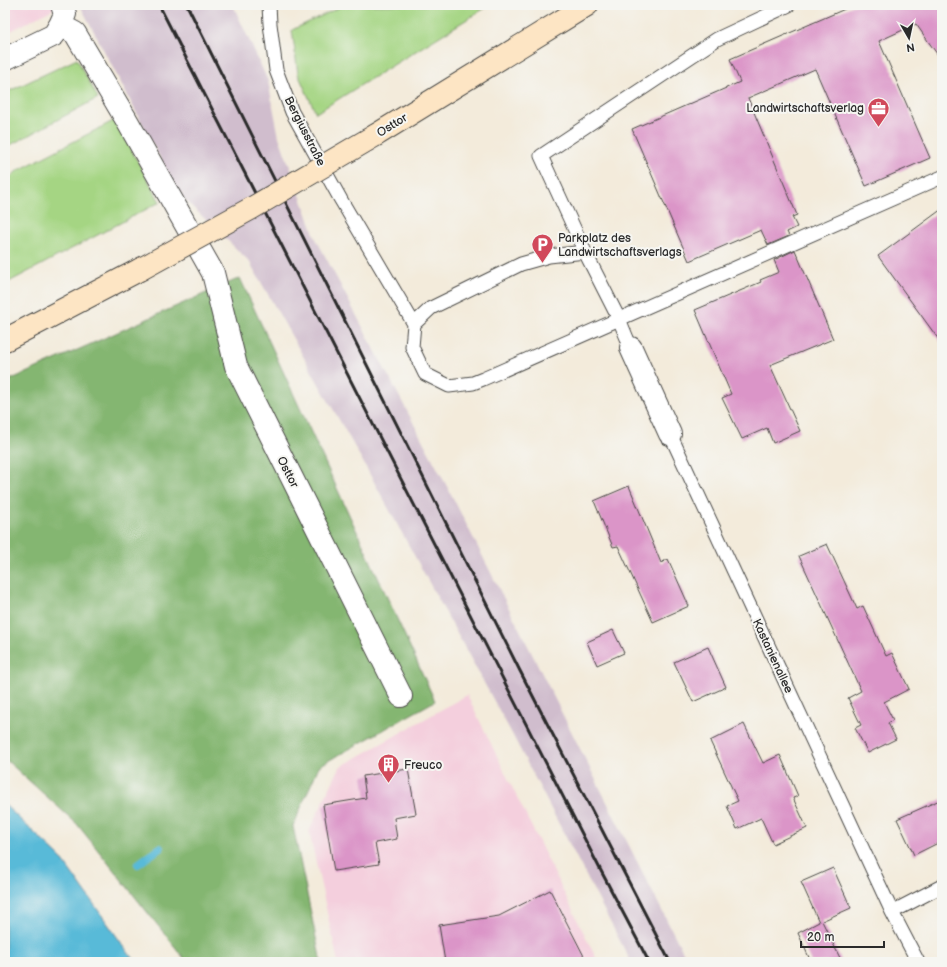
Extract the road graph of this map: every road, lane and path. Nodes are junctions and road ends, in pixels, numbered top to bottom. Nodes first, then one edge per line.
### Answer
1 (269, 5) edge
2 (587, 5) edge
3 (789, 5) edge
4 (61, 15) edge
5 (5, 59) edge
6 (942, 177) edge
7 (584, 252) junction
8 (619, 319) junction
9 (414, 324) junction
10 (5, 340) edge
11 (631, 348) joint
12 (670, 434) joint
13 (401, 696) dead end
14 (942, 886) edge
15 (892, 912) junction
16 (918, 962) edge

1 - 9 lane, Bergiusstraße
2 - 10 main road, Osttor, bridge
3 - 7 lane
4 - 5 street, Osttor
4 - 13 street, Osttor
6 - 8 lane
7 - 8 lane
7 - 9 lane
8 - 9 lane
8 - 11 lane
11 - 12 street, Kastanienallee
12 - 15 lane, Kastanienallee
14 - 15 lane
15 - 16 lane, Kastanienallee

